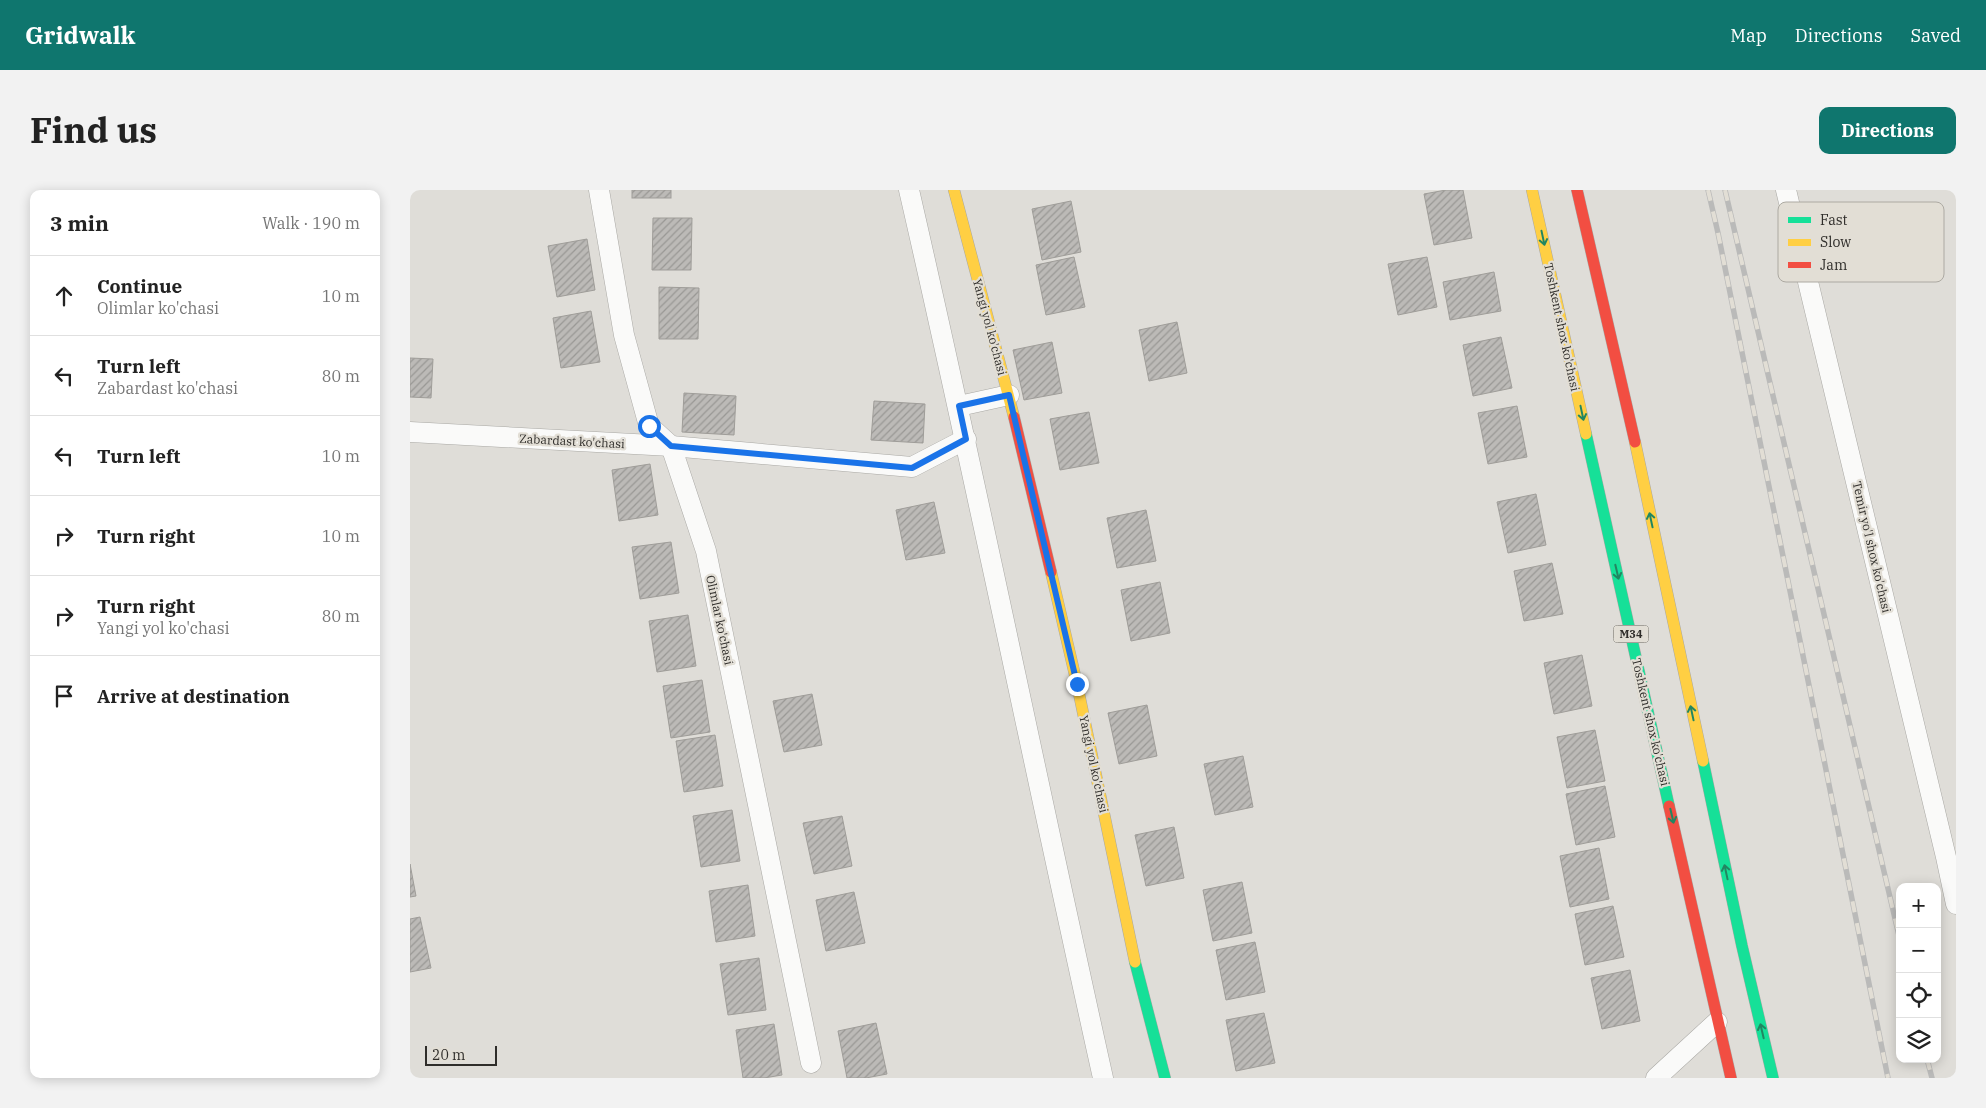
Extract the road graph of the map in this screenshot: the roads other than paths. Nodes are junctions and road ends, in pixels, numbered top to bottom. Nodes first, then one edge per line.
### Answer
1 (599, 190) edge
2 (909, 190) edge
3 (954, 190) edge
4 (1532, 190) edge
5 (1577, 190) edge
6 (1808, 282) edge
7 (1009, 395) junction
8 (959, 406) junction
9 (410, 432) edge
10 (966, 439) junction
11 (671, 446) junction
12 (1956, 904) edge
13 (1717, 1022) junction
14 (811, 1064) dead end
15 (1103, 1078) edge
16 (1165, 1078) edge
17 (1656, 1078) edge
18 (1731, 1078) edge
19 (1773, 1078) edge

1 - 11 street, Olimlar ko'chasi
2 - 8 street
3 - 7 main road, Yangi yol ko'chasi
4 -> 13 main road, Toshkent shox ko'chasi / M34
19 -> 5 main road
6 - 12 street, Temir yo'l shox ko'chasi
7 - 8 street
7 - 16 main road, Yangi yol ko'chasi
8 - 10 street
9 - 11 street, Zabardast ko'chasi
10 - 11 street, Zabardast ko'chasi
10 - 15 street
11 - 14 street, Olimlar ko'chasi
13 - 17 street
13 - 18 main road, Toshkent shox ko'chasi / M34

